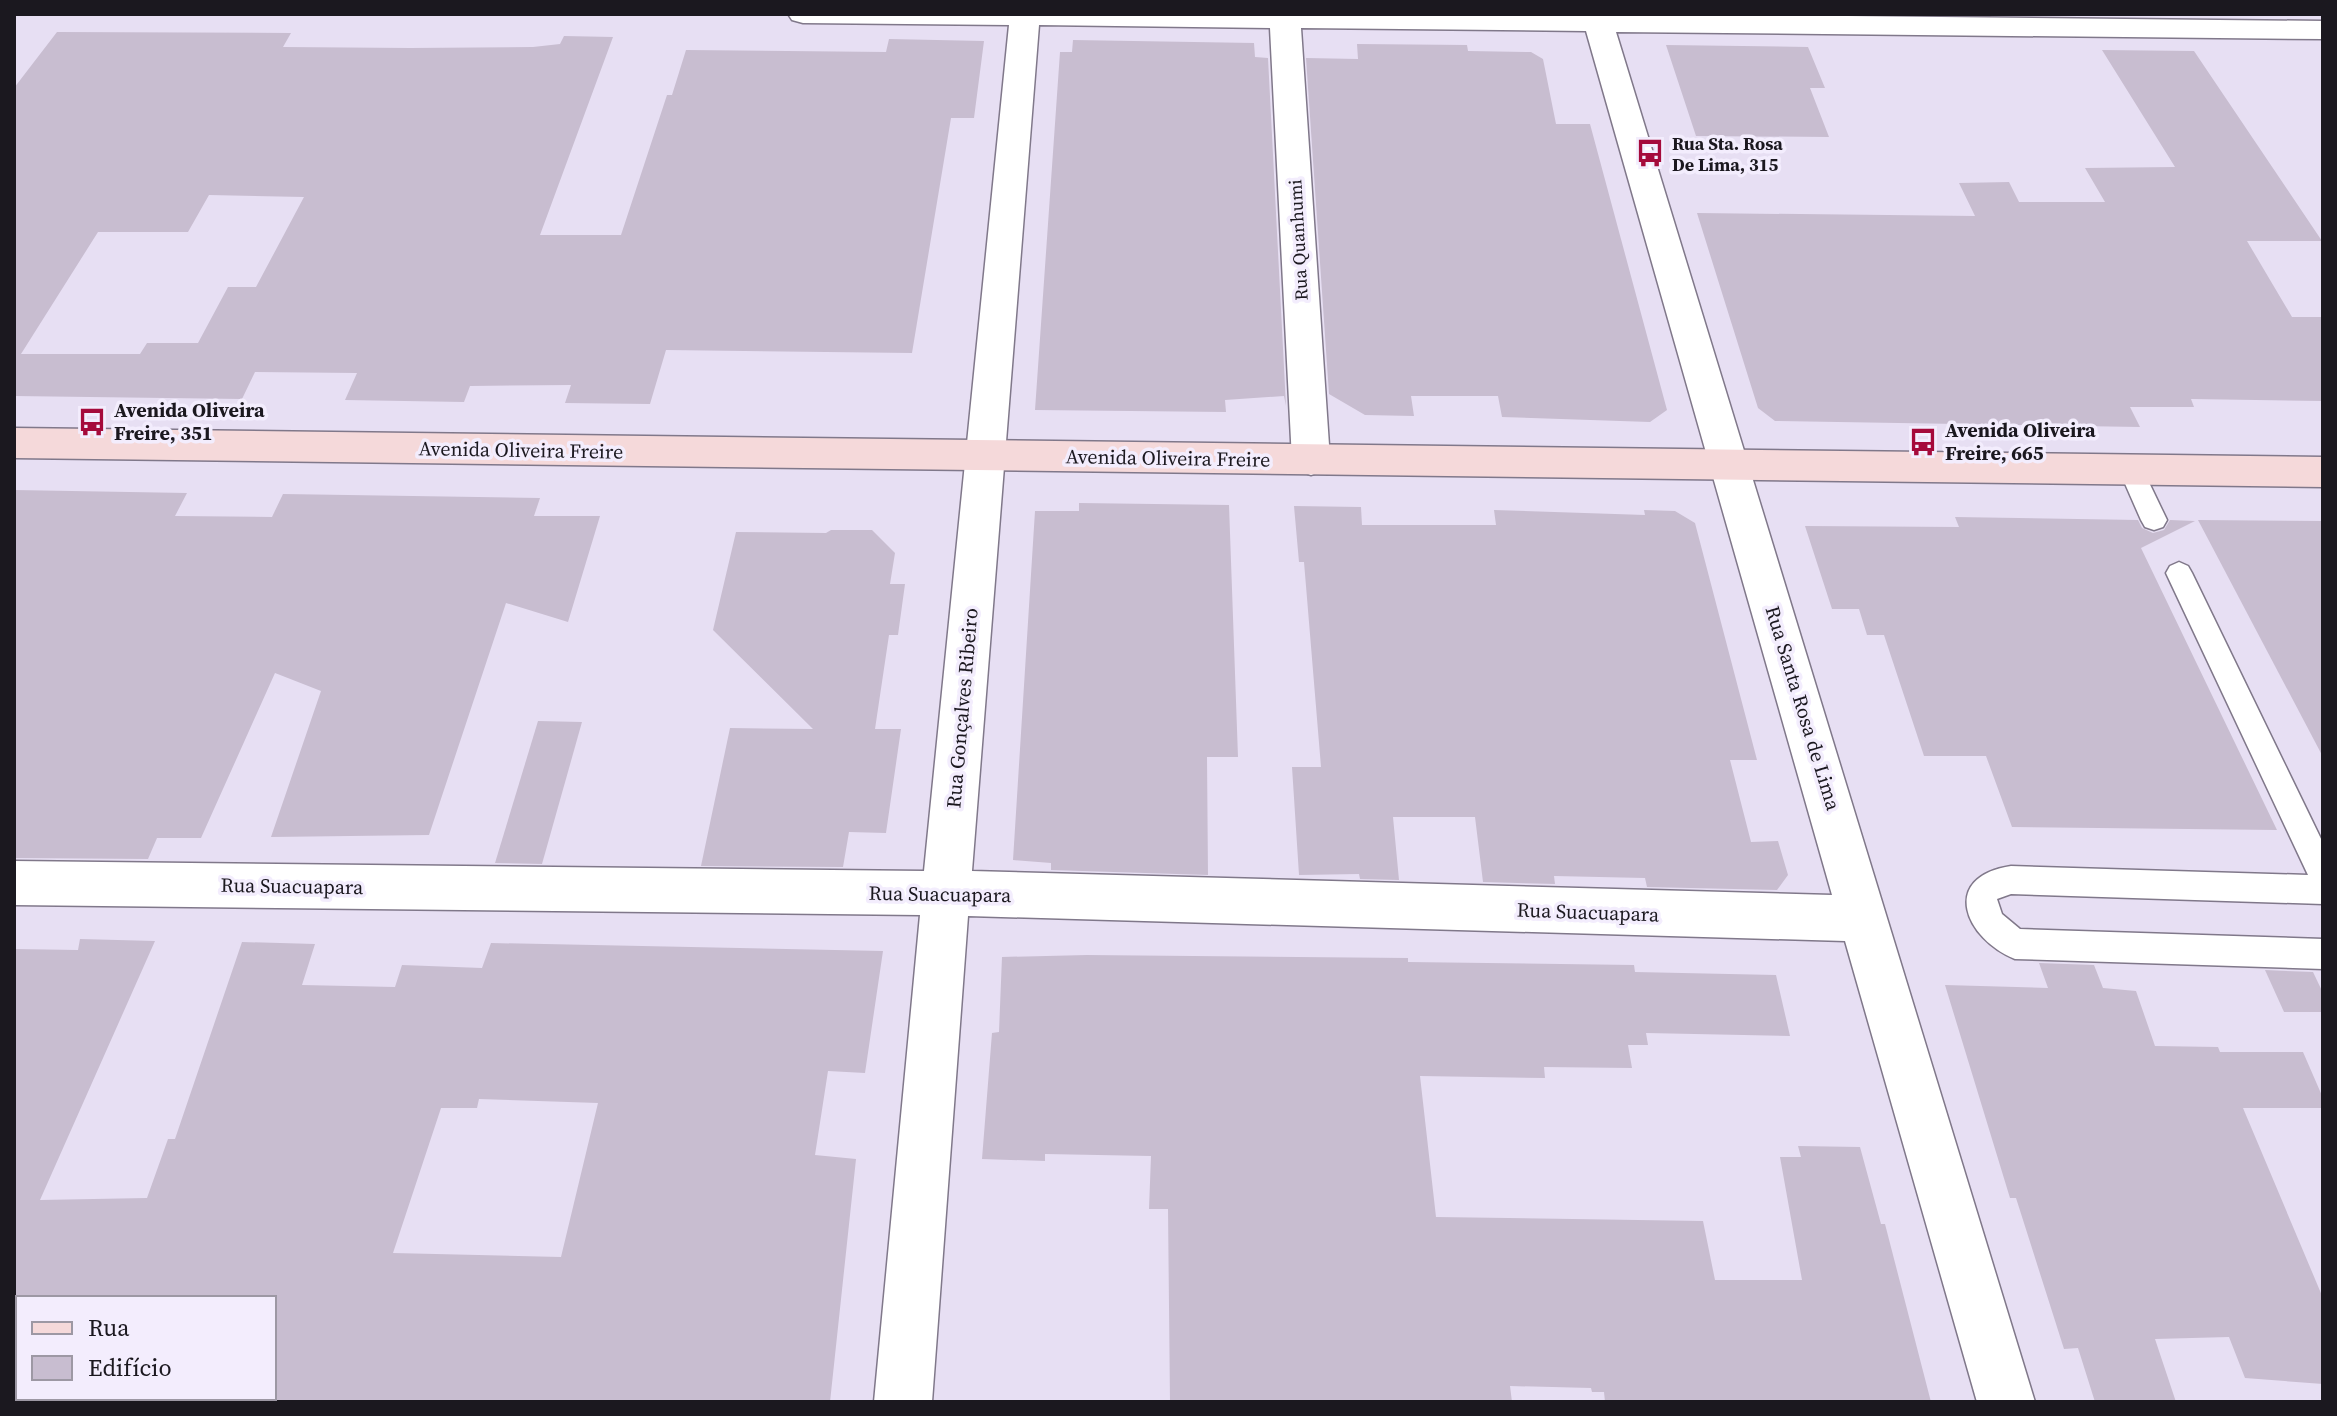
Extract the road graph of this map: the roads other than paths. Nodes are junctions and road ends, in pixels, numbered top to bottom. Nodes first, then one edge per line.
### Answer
1 (803, 14) edge
2 (1025, 15) edge
3 (1598, 18) edge
4 (1778, 19) edge
5 (1285, 20) junction
6 (2304, 24) edge
7 (2323, 59) edge
8 (14, 443) edge
9 (983, 456) junction
10 (1311, 460) junction
11 (1731, 465) junction
12 (2131, 470) junction
13 (2323, 472) edge
14 (2154, 520) dead end
15 (2179, 573) dead end
16 (2323, 875) edge
17 (14, 883) edge
18 (2323, 890) edge
19 (946, 893) junction
20 (1866, 919) junction
21 (2323, 954) edge
22 (903, 1402) edge
23 (2006, 1402) edge

1 - 2 street
2 - 5 street
2 - 9 street, Rua Gonçalves Ribeiro
3 - 4 street
3 - 5 street
3 - 11 street, Rua Santa Rosa de Lima
4 - 6 street
5 - 10 street, Rua Quanhumi
6 - 7 street
8 - 9 street, Avenida Oliveira Freire
9 - 10 street, Avenida Oliveira Freire
9 - 19 street, Rua Gonçalves Ribeiro
10 - 11 street, Avenida Oliveira Freire
11 - 12 street, Avenida Oliveira Freire
11 - 20 street, Rua Santa Rosa de Lima
12 - 13 street, Avenida Oliveira Freire
12 - 14 lane
15 - 16 lane
17 - 19 street, Rua Suacuapara
18 - 21 lane
19 - 20 street, Rua Suacuapara
19 - 22 street, Rua Gonçalves Ribeiro
20 - 23 street, Rua Santa Rosa de Lima

